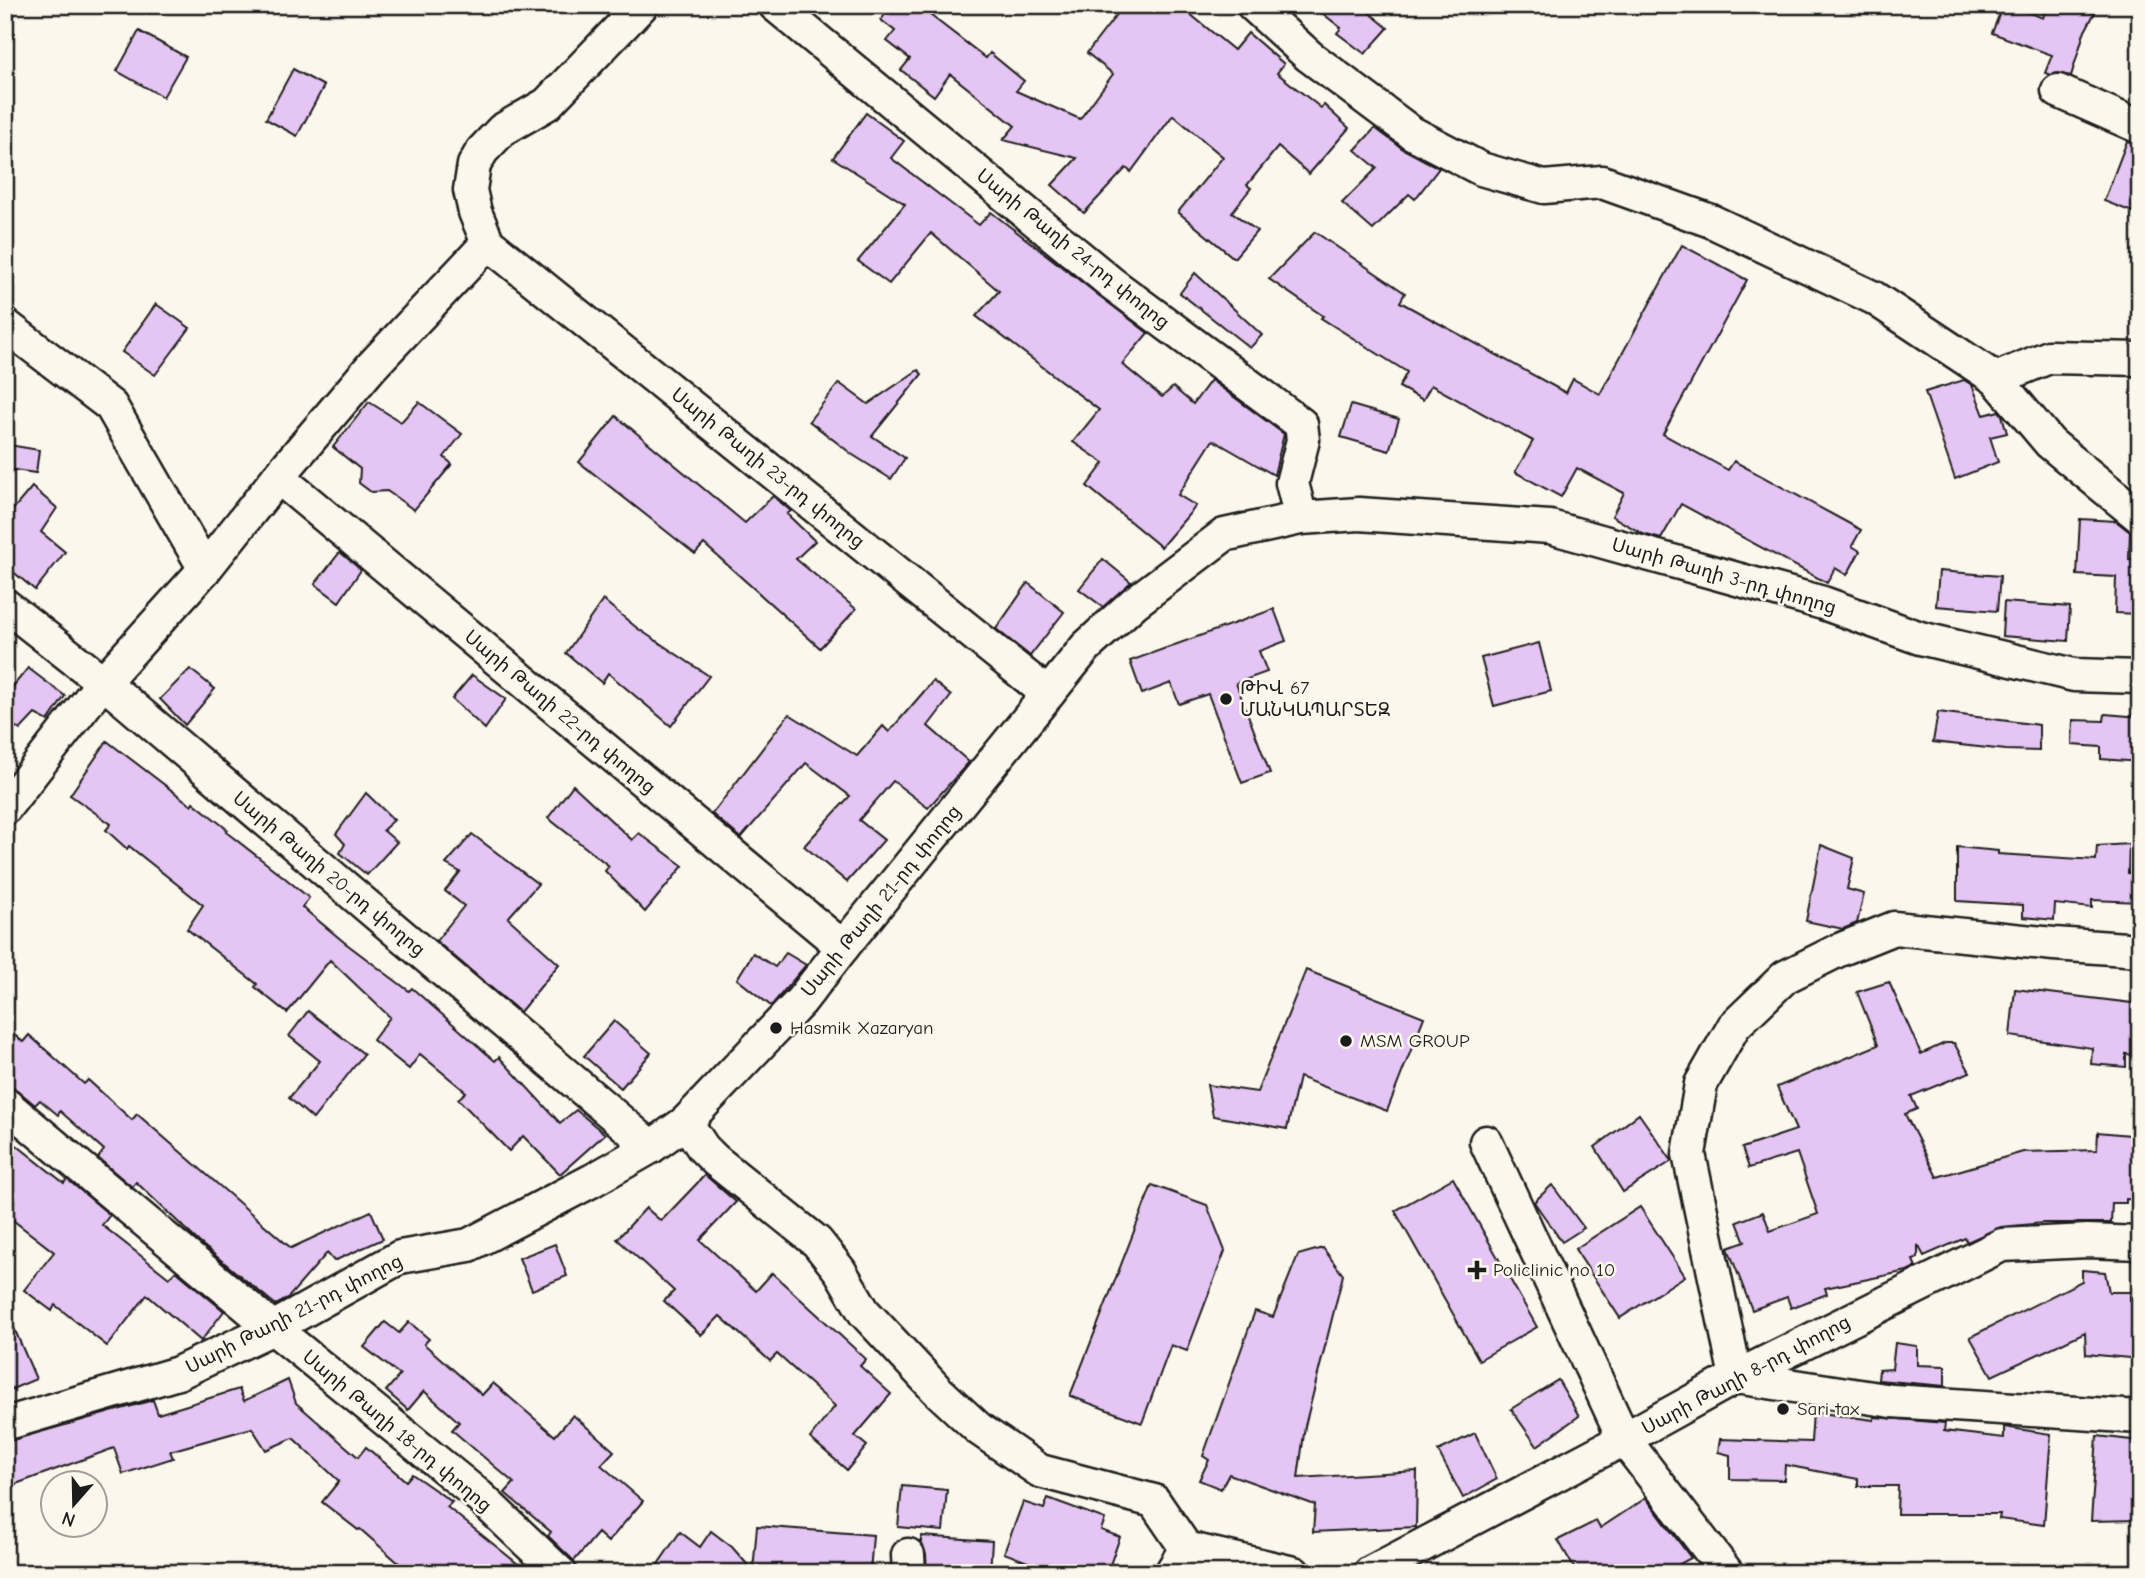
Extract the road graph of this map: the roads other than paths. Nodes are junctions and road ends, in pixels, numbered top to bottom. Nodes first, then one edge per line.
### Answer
1 (642, 5) edge
2 (775, 5) edge
3 (1253, 5) edge
4 (2058, 90) dead end
5 (2140, 127) edge
6 (488, 243) junction
7 (5, 325) edge
8 (2140, 359) edge
9 (1996, 379) junction
10 (278, 477) junction
11 (2140, 517) edge
12 (1301, 518) junction
13 (205, 569) junction
14 (5, 605) edge
15 (2140, 677) edge
16 (103, 682) junction
17 (1048, 694) junction
18 (5, 808) edge
19 (843, 947) junction
20 (2140, 950) edge
21 (5, 1104) edge
22 (686, 1122) junction
23 (1486, 1142) dead end
24 (651, 1147) junction
25 (2140, 1243) edge
26 (273, 1328) junction
27 (1735, 1377) junction
28 (2140, 1416) edge
29 (5, 1424) edge
30 (1624, 1439) junction
31 (1178, 1560) edge
32 (560, 1573) edge
33 (1294, 1573) edge
34 (1370, 1573) edge
35 (1727, 1573) edge

1 - 6 street
2 - 12 street, Սարի Թաղի 24-րդ փողոց
3 - 9 street
4 - 5 street
6 - 10 street
6 - 17 street, Սարի Թաղի 23-րդ փողոց
7 - 13 street
8 - 9 street
9 - 11 street
10 - 13 street
10 - 19 street, Սարի Թաղի 22-րդ փողոց
12 - 15 street, Սարի Թաղի 3-րդ փողոց
12 - 17 street, Սարի Թաղի 21-րդ փողոց
13 - 16 street
14 - 16 street, Սարի Թաղի 20-րդ փողոց
16 - 18 street
16 - 24 street, Սարի Թաղի 20-րդ փողոց
17 - 19 street, Սարի Թաղի 21-րդ փողոց
19 - 22 street, Սարի Թաղի 21-րդ փողոց
20 - 27 street
21 - 26 street, Սարի Թաղի 18-րդ փողոց
22 - 24 street, Սարի Թաղի 21-րդ փողոց
22 - 31 street
23 - 30 street
24 - 26 street, Սարի Թաղի 21-րդ փողոց
25 - 27 street, Սարի Թաղի 8-րդ փողոց
26 - 29 street, Սարի Թաղի 21-րդ փողոց
26 - 32 street, Սարի Թաղի 18-րդ փողոց
27 - 28 street
27 - 30 street, Սարի Թաղի 8-րդ փողոց
30 - 34 street, Սարի Թաղի 8-րդ փողոց
30 - 35 street
31 - 33 street

